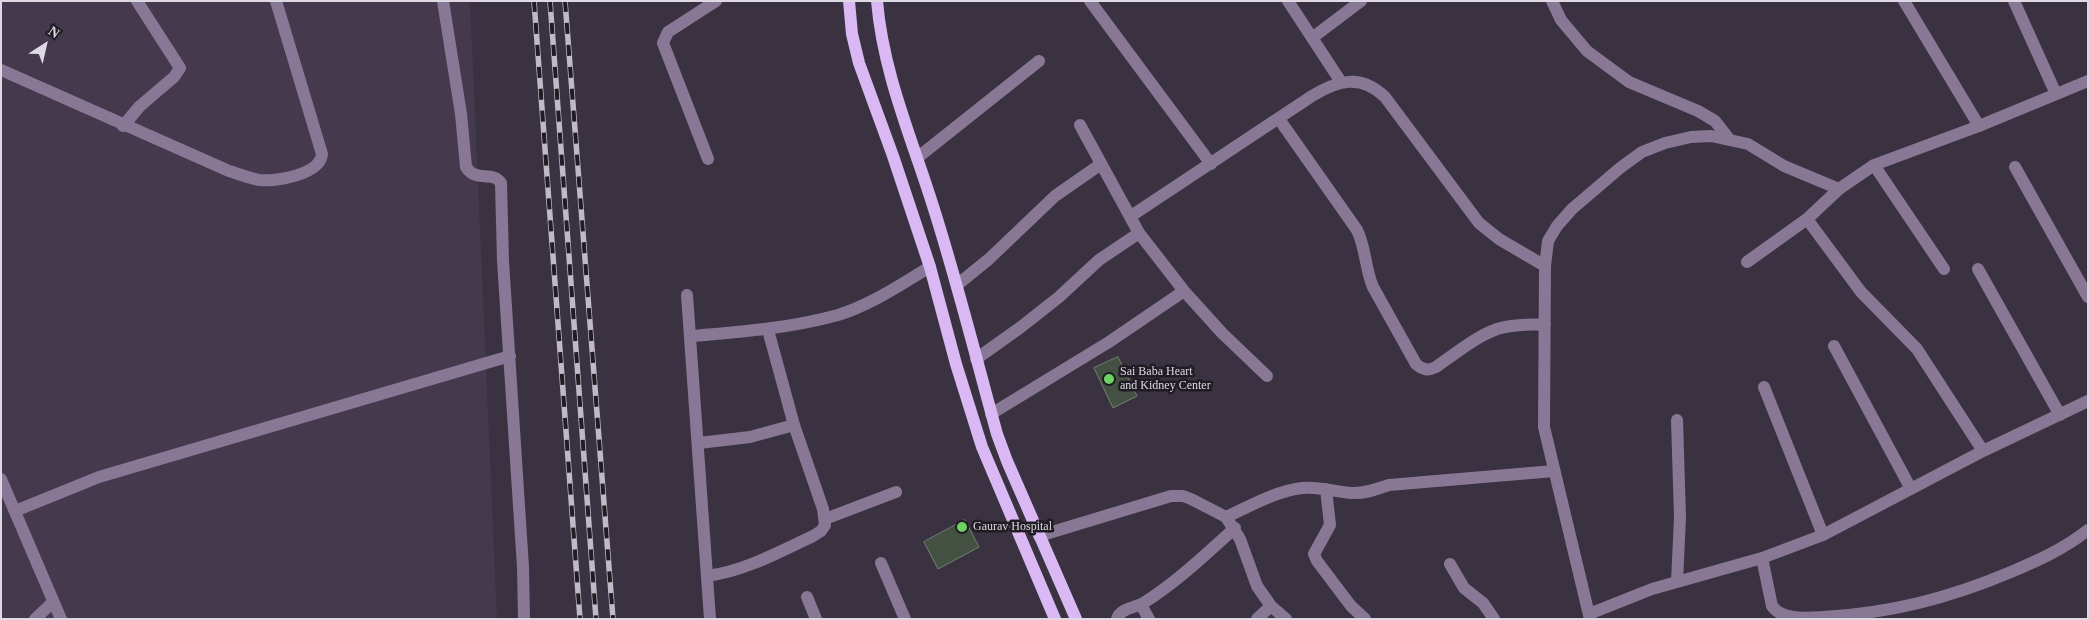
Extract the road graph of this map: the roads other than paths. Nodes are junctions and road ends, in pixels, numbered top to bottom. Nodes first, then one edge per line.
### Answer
1 (138, 1) edge
2 (276, 1) edge
3 (443, 1) edge
4 (716, 1) edge
5 (849, 1) edge
6 (877, 1) edge
7 (1090, 1) edge
8 (1288, 1) edge
9 (1361, 1) edge
10 (1552, 1) edge
11 (1904, 1) edge
12 (2014, 1) edge
13 (1312, 38) junction
14 (1039, 61) dead end
15 (1, 70) edge
16 (1341, 82) junction
17 (2086, 86) edge
18 (2056, 94) junction
19 (1279, 119) junction
20 (1080, 125) dead end
21 (123, 126) junction
22 (1979, 126) junction
23 (1730, 139) junction
24 (917, 158) junction
25 (708, 159) dead end
26 (1101, 164) junction
27 (1211, 164) junction
28 (1874, 165) junction
29 (2015, 167) dead end
30 (1838, 189) junction
31 (1130, 216) junction
32 (1807, 219) junction
33 (1139, 233) junction
34 (1747, 262) dead end
35 (1545, 266) junction
36 (930, 267) junction
37 (1944, 268) dead end
38 (1978, 270) dead end
39 (957, 285) junction
40 (1184, 291) junction
41 (688, 295) dead end
42 (2088, 297) edge
43 (1545, 324) junction
44 (768, 330) junction
45 (692, 336) junction
46 (1834, 346) dead end
47 (510, 356) junction
48 (976, 359) junction
49 (1267, 376) dead end
50 (1764, 387) dead end
51 (2088, 401) edge
52 (991, 414) junction
53 (2060, 415) junction
54 (1677, 420) dead end
55 (794, 425) junction
56 (699, 444) junction
57 (1983, 452) junction
58 (1554, 471) junction
59 (1, 479) edge
60 (1326, 489) junction
61 (1911, 489) junction
62 (896, 492) dead end
63 (15, 511) junction
64 (1226, 517) junction
65 (825, 518) junction
66 (1234, 528) junction
67 (2088, 530) edge
68 (1823, 535) junction
69 (1039, 536) junction
70 (1762, 558) junction
71 (881, 563) dead end
72 (1450, 564) dead end
73 (707, 576) junction
74 (1677, 582) junction
75 (807, 597) dead end
76 (53, 602) junction
77 (1141, 605) junction
78 (1271, 606) junction
79 (1589, 616) edge
80 (35, 619) edge
81 (61, 619) edge
82 (524, 619) edge
83 (710, 619) edge
84 (816, 619) edge
85 (905, 619) edge
86 (1055, 619) edge
87 (1076, 619) edge
88 (1117, 619) edge
89 (1149, 619) edge
90 (1257, 619) edge
91 (1286, 619) edge
92 (1365, 619) edge
93 (1494, 619) edge

1 - 21 street
2 - 21 street
3 - 47 street
4 - 25 street
5 - 36 main road
6 - 24 main road
7 - 27 street
8 - 13 street
9 - 13 street
10 - 23 street
11 - 22 street
12 - 18 street
13 - 16 street
14 - 24 street
15 - 21 street
16 - 19 street
16 - 35 street
17 - 18 street
18 - 22 street
19 - 27 street
19 - 43 street
20 - 26 street
22 - 28 street
23 - 30 street
23 - 35 street
24 - 39 main road
26 - 31 street
26 - 39 street
27 - 31 street
28 - 30 street
28 - 37 street
29 - 42 street
30 - 32 street
31 - 33 street
32 - 34 street
32 - 57 street
33 - 40 street
33 - 48 street
35 - 43 street
36 - 44 street
36 - 86 main road
38 - 53 street
39 - 48 main road
40 - 49 street
40 - 52 street
41 - 45 street
43 - 58 street
44 - 45 street
44 - 55 street
45 - 56 street
46 - 61 street
47 - 63 street
47 - 82 street
48 - 52 main road
50 - 68 street
51 - 53 street
52 - 69 main road
53 - 57 street
54 - 74 street
55 - 56 street
55 - 65 street
56 - 73 street
57 - 61 street
58 - 60 street
58 - 79 street
59 - 63 street
60 - 64 street
60 - 92 street
61 - 68 street
62 - 65 street
63 - 76 street
64 - 66 street
64 - 69 street
65 - 73 street
66 - 77 street
66 - 78 street
67 - 70 street
68 - 70 street
69 - 87 main road
70 - 74 street
71 - 85 street
72 - 93 street
73 - 83 street
74 - 79 street
75 - 84 street
76 - 80 street
76 - 81 street
77 - 88 street
77 - 89 street
78 - 90 street
78 - 91 street

